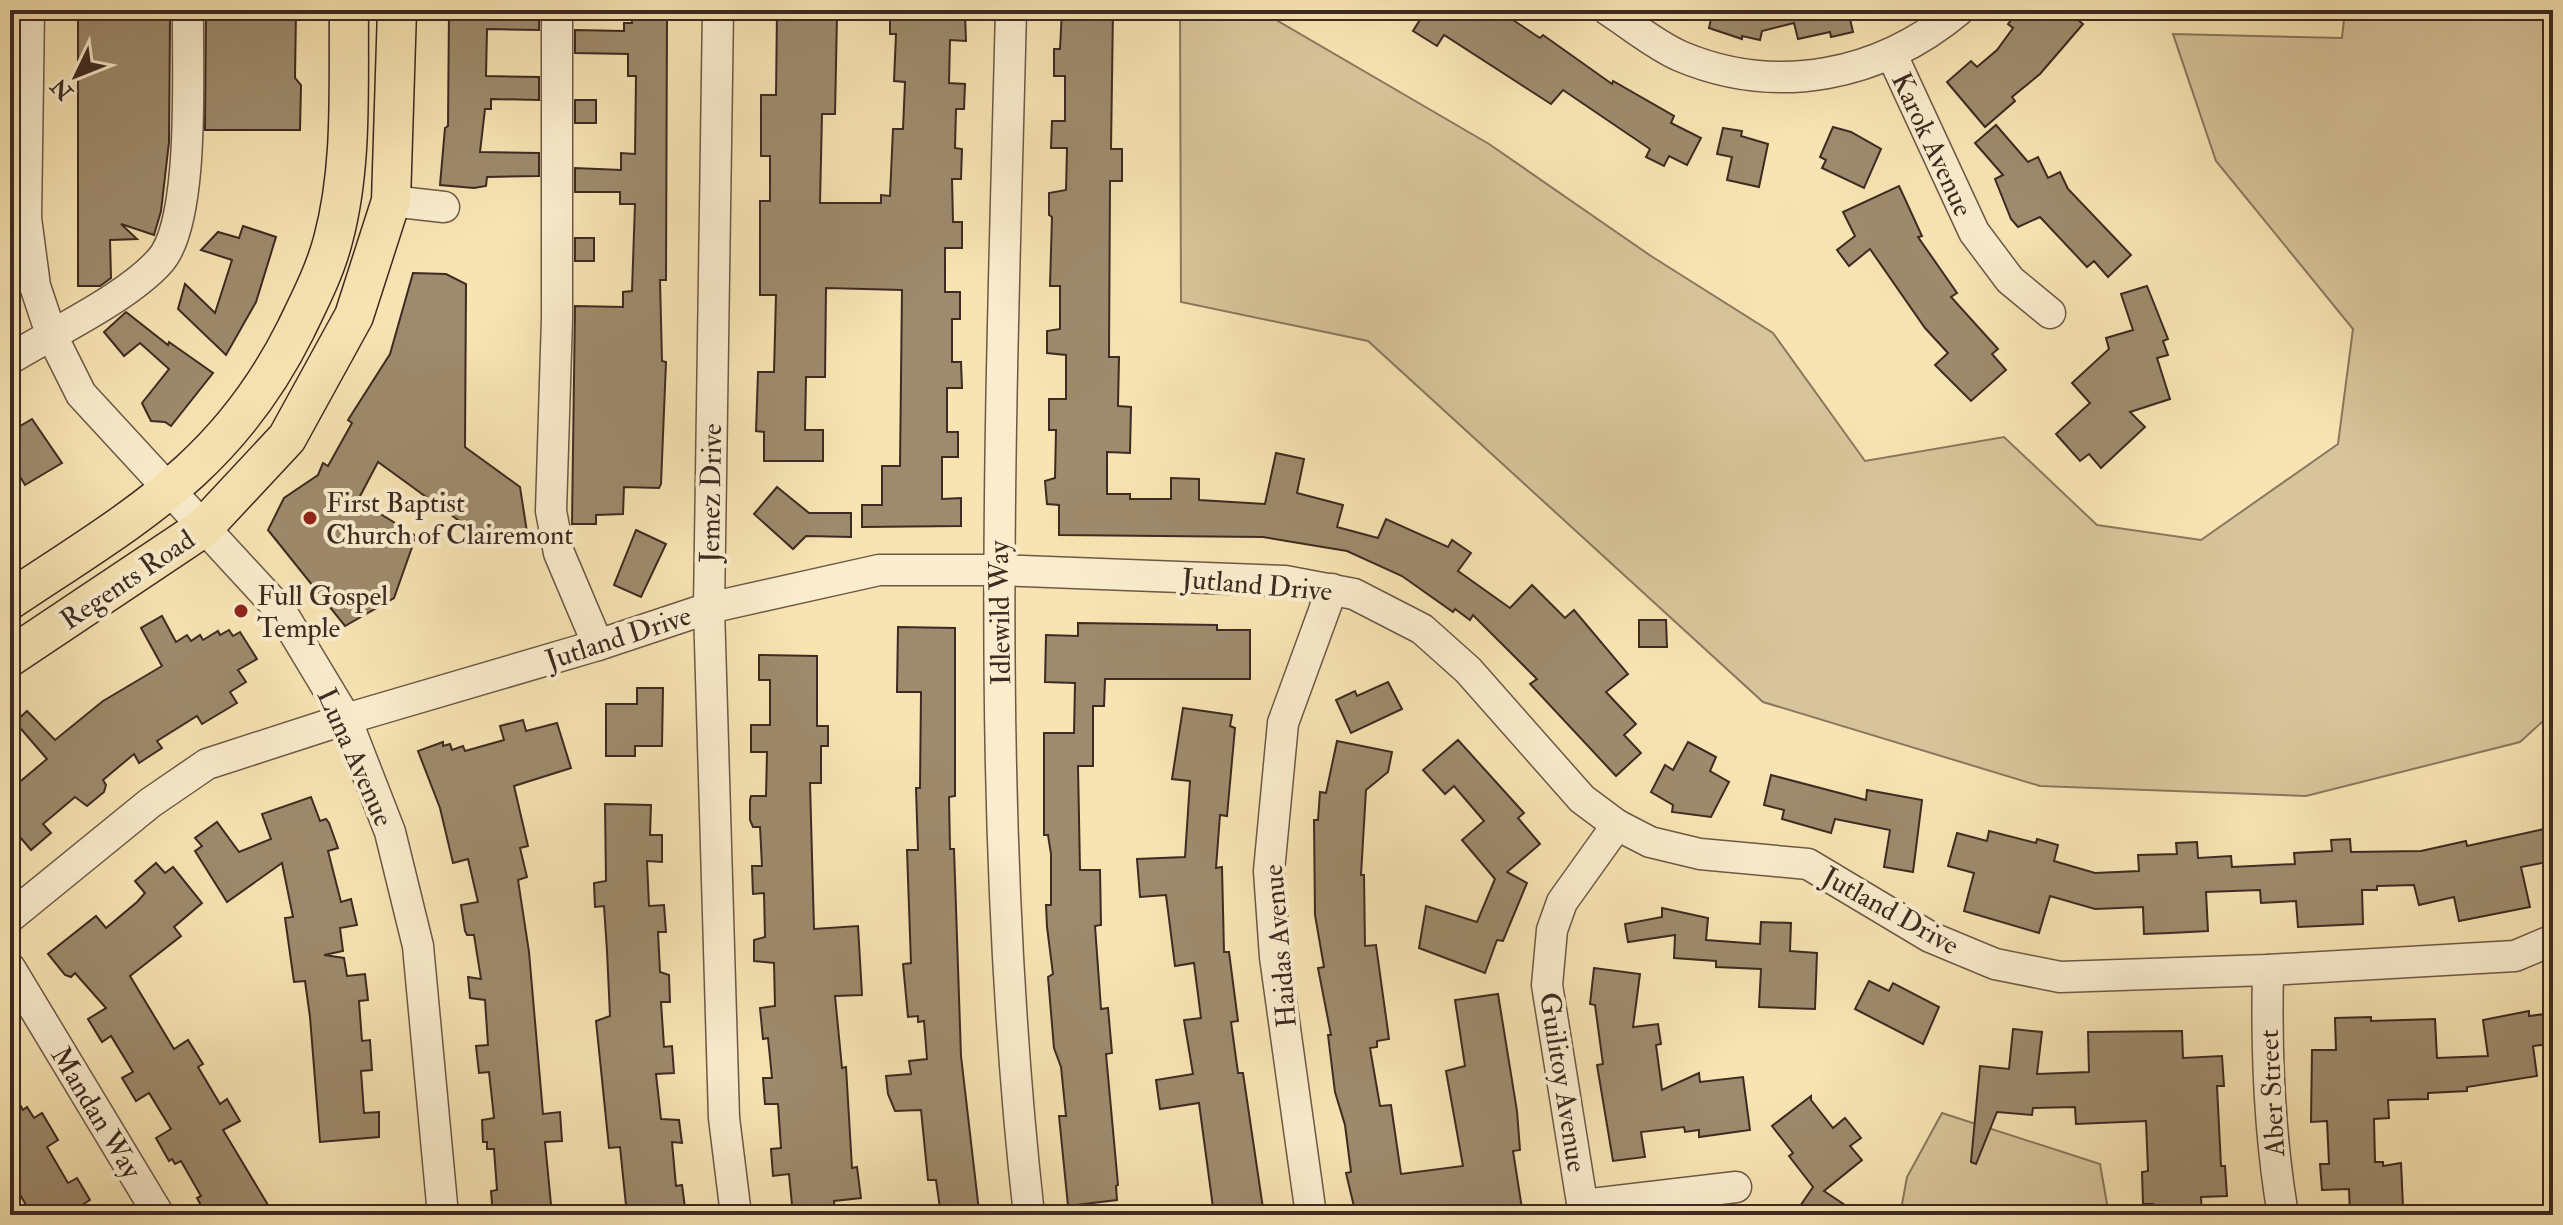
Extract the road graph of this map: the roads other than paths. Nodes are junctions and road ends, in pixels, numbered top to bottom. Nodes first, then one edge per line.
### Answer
1 (29, 10) edge
2 (188, 10) edge
3 (349, 10) edge
4 (397, 10) edge
5 (557, 10) edge
6 (718, 10) edge
7 (1011, 10) edge
8 (1608, 10) edge
9 (1959, 10) edge
10 (1892, 55) junction
11 (391, 201) junction
12 (444, 207) dead end
13 (2050, 313) dead end
14 (51, 334) junction
15 (10, 359) edge
16 (169, 491) junction
17 (203, 528) junction
18 (997, 570) junction
19 (1332, 589) junction
20 (10, 600) edge
21 (709, 608) junction
22 (598, 645) junction
23 (10, 657) edge
24 (346, 719) junction
25 (1617, 825) junction
26 (10, 917) edge
27 (2553, 940) edge
28 (10, 968) edge
29 (2268, 970) junction
30 (1736, 1187) dead end
31 (1584, 1210) edge
32 (159, 1215) edge
33 (443, 1215) edge
34 (736, 1215) edge
35 (1029, 1215) edge
36 (1311, 1215) edge
37 (2283, 1215) edge

1 - 14 street, Luna Avenue
2 - 14 street
3 - 16 main road, Regents Road
4 - 11 main road, Regents Road
5 - 22 street
6 - 21 street, Jemez Drive
7 - 18 street, Idlewild Way
8 - 10 street, Karok Avenue
9 - 10 street
10 - 13 street, Karok Avenue
11 - 12 street
11 - 17 main road, Regents Road
14 - 15 street
14 - 16 street, Luna Avenue
16 - 17 street, Luna Avenue
16 - 20 main road, Regents Road
17 - 23 main road, Regents Road
17 - 24 street, Luna Avenue
18 - 19 street, Jutland Drive
18 - 21 street, Jutland Drive
18 - 35 street, Idlewild Way
19 - 25 street, Jutland Drive
19 - 36 street, Haidas Avenue
21 - 22 street, Jutland Drive
21 - 34 street, Jemez Drive
22 - 24 street, Jutland Drive
24 - 26 street, Jutland Drive
24 - 33 street, Luna Avenue
25 - 29 street, Jutland Drive
25 - 31 street, Guilitoy Avenue
27 - 29 street, Jutland Drive
28 - 32 street, Mandan Way
29 - 37 street, Aber Street
30 - 31 street

